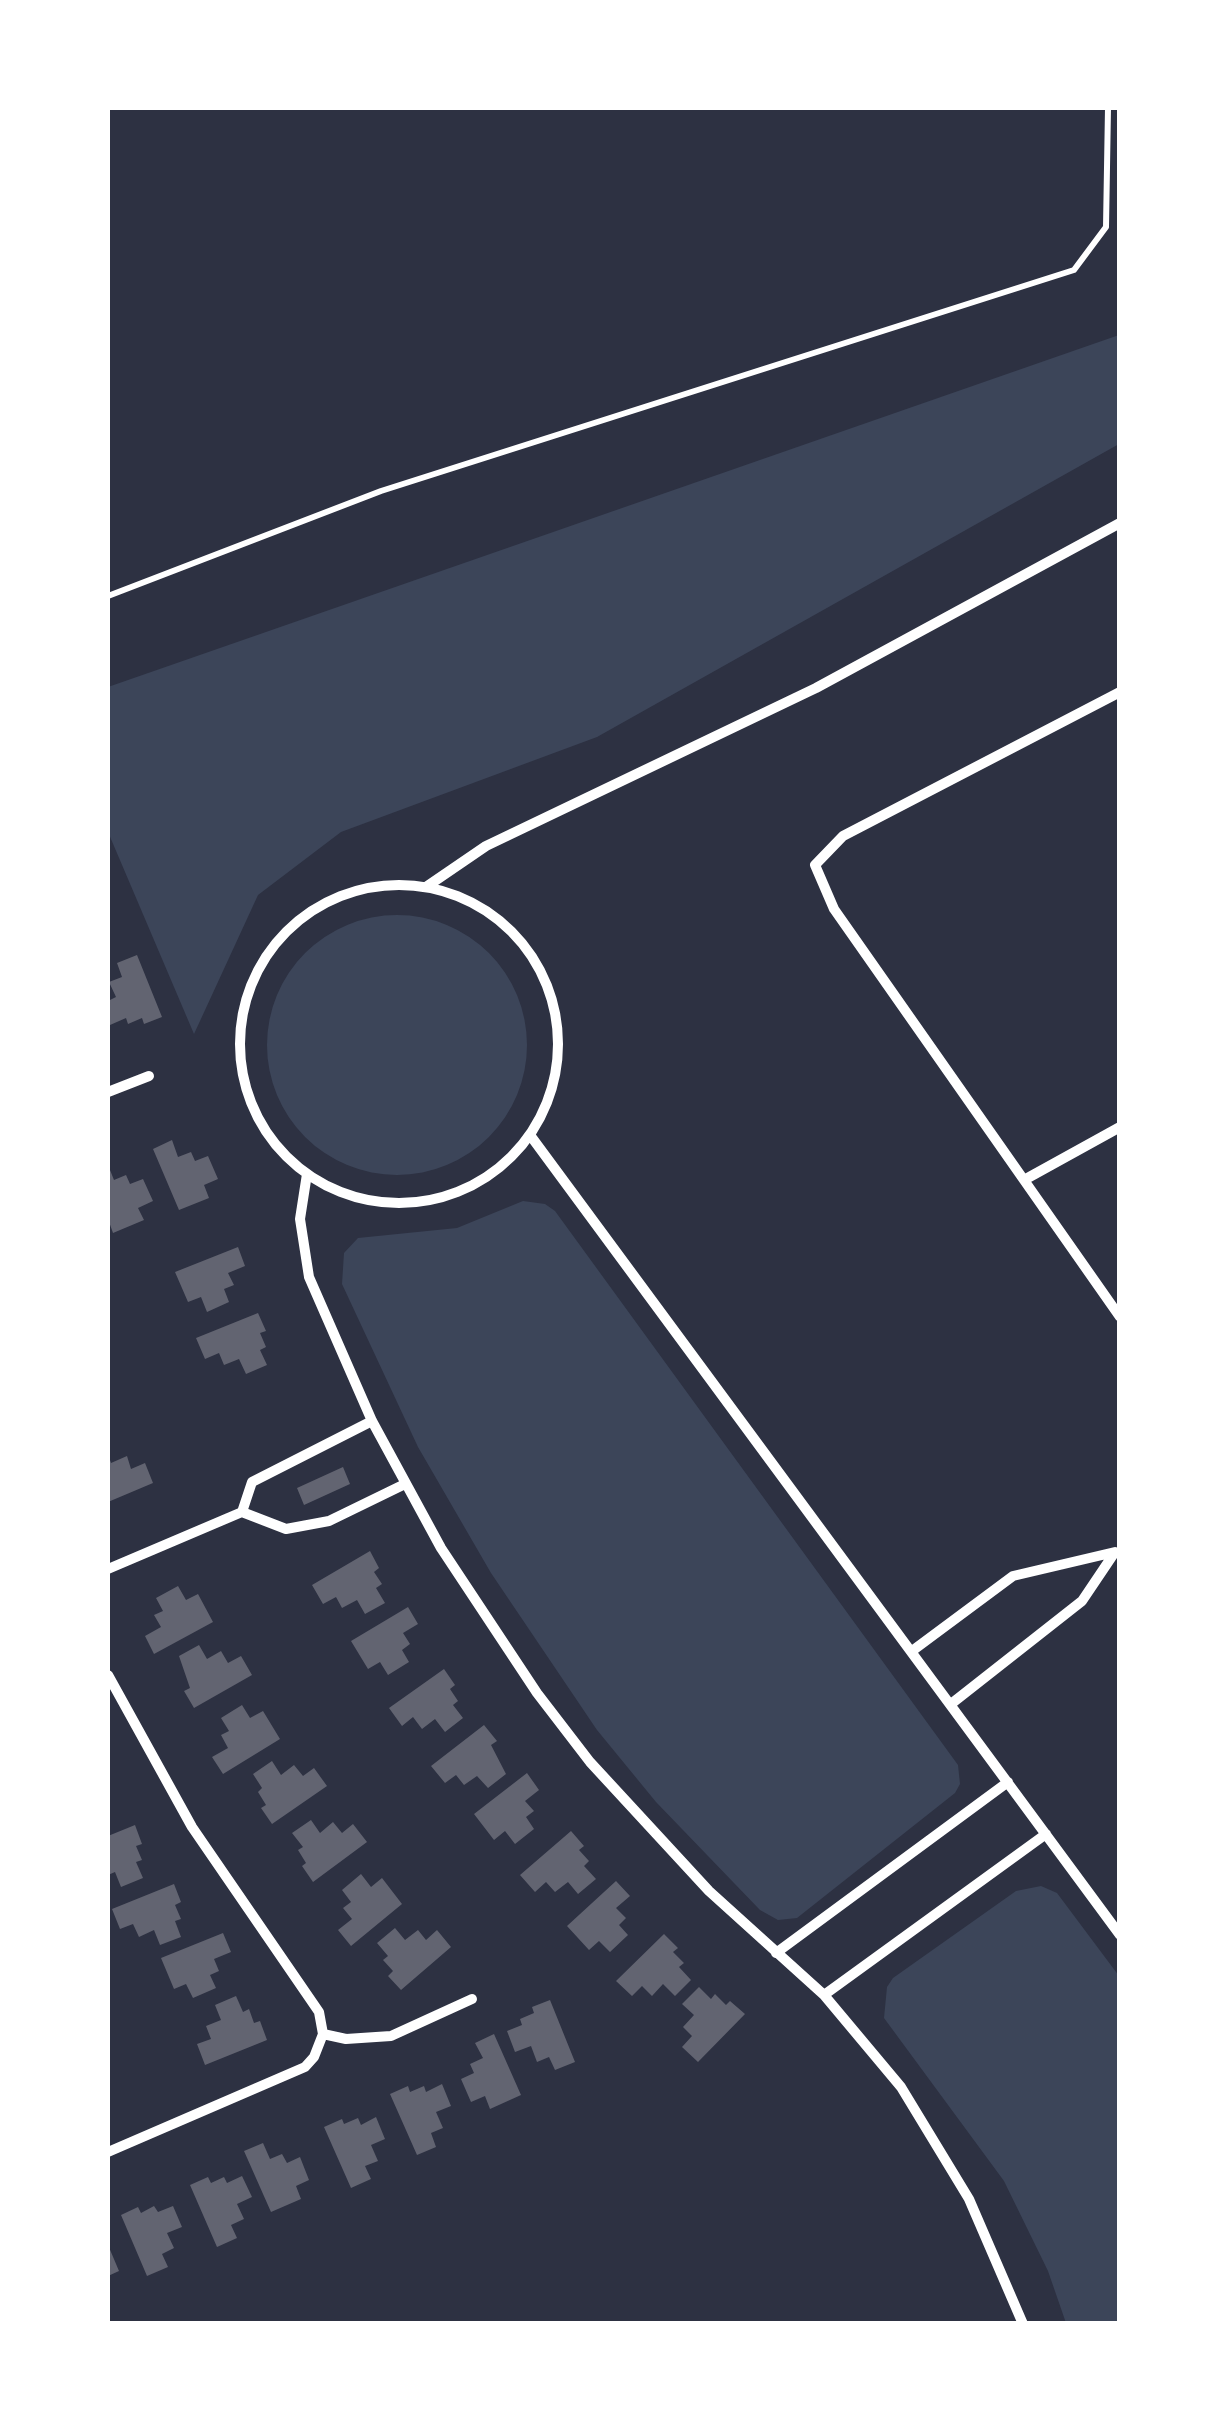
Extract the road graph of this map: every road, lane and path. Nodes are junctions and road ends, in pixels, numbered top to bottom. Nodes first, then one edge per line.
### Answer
1 (1108, 108) edge
2 (1120, 523) edge
3 (108, 596) edge
4 (1120, 692) edge
5 (426, 886) junction
6 (149, 1076) dead end
7 (108, 1092) edge
8 (1120, 1126) edge
9 (530, 1135) junction
10 (307, 1174) junction
11 (1024, 1180) junction
12 (1120, 1317) edge
13 (372, 1421) junction
14 (406, 1484) junction
15 (242, 1512) junction
16 (1117, 1551) edge
17 (108, 1569) edge
18 (912, 1652) junction
19 (108, 1676) edge
20 (951, 1704) junction
21 (1008, 1782) junction
22 (1046, 1834) junction
23 (1120, 1935) edge
24 (776, 1953) junction
25 (824, 1994) junction
26 (472, 1999) dead end
27 (323, 2034) junction
28 (108, 2152) edge
29 (1022, 2324) edge

1 - 3 path
2 - 5 street
4 - 11 street
5 - 9 street
5 - 10 street
6 - 7 street
8 - 11 street
9 - 10 street
9 - 18 street
10 - 13 street
11 - 12 street
13 - 14 street
13 - 15 street
14 - 15 street
14 - 24 street
15 - 17 street
16 - 18 street
16 - 20 street
18 - 20 street
19 - 27 street
20 - 21 street
21 - 22 street
21 - 24 street
22 - 23 street
22 - 25 street
24 - 25 street
25 - 29 street
26 - 27 street
27 - 28 street

